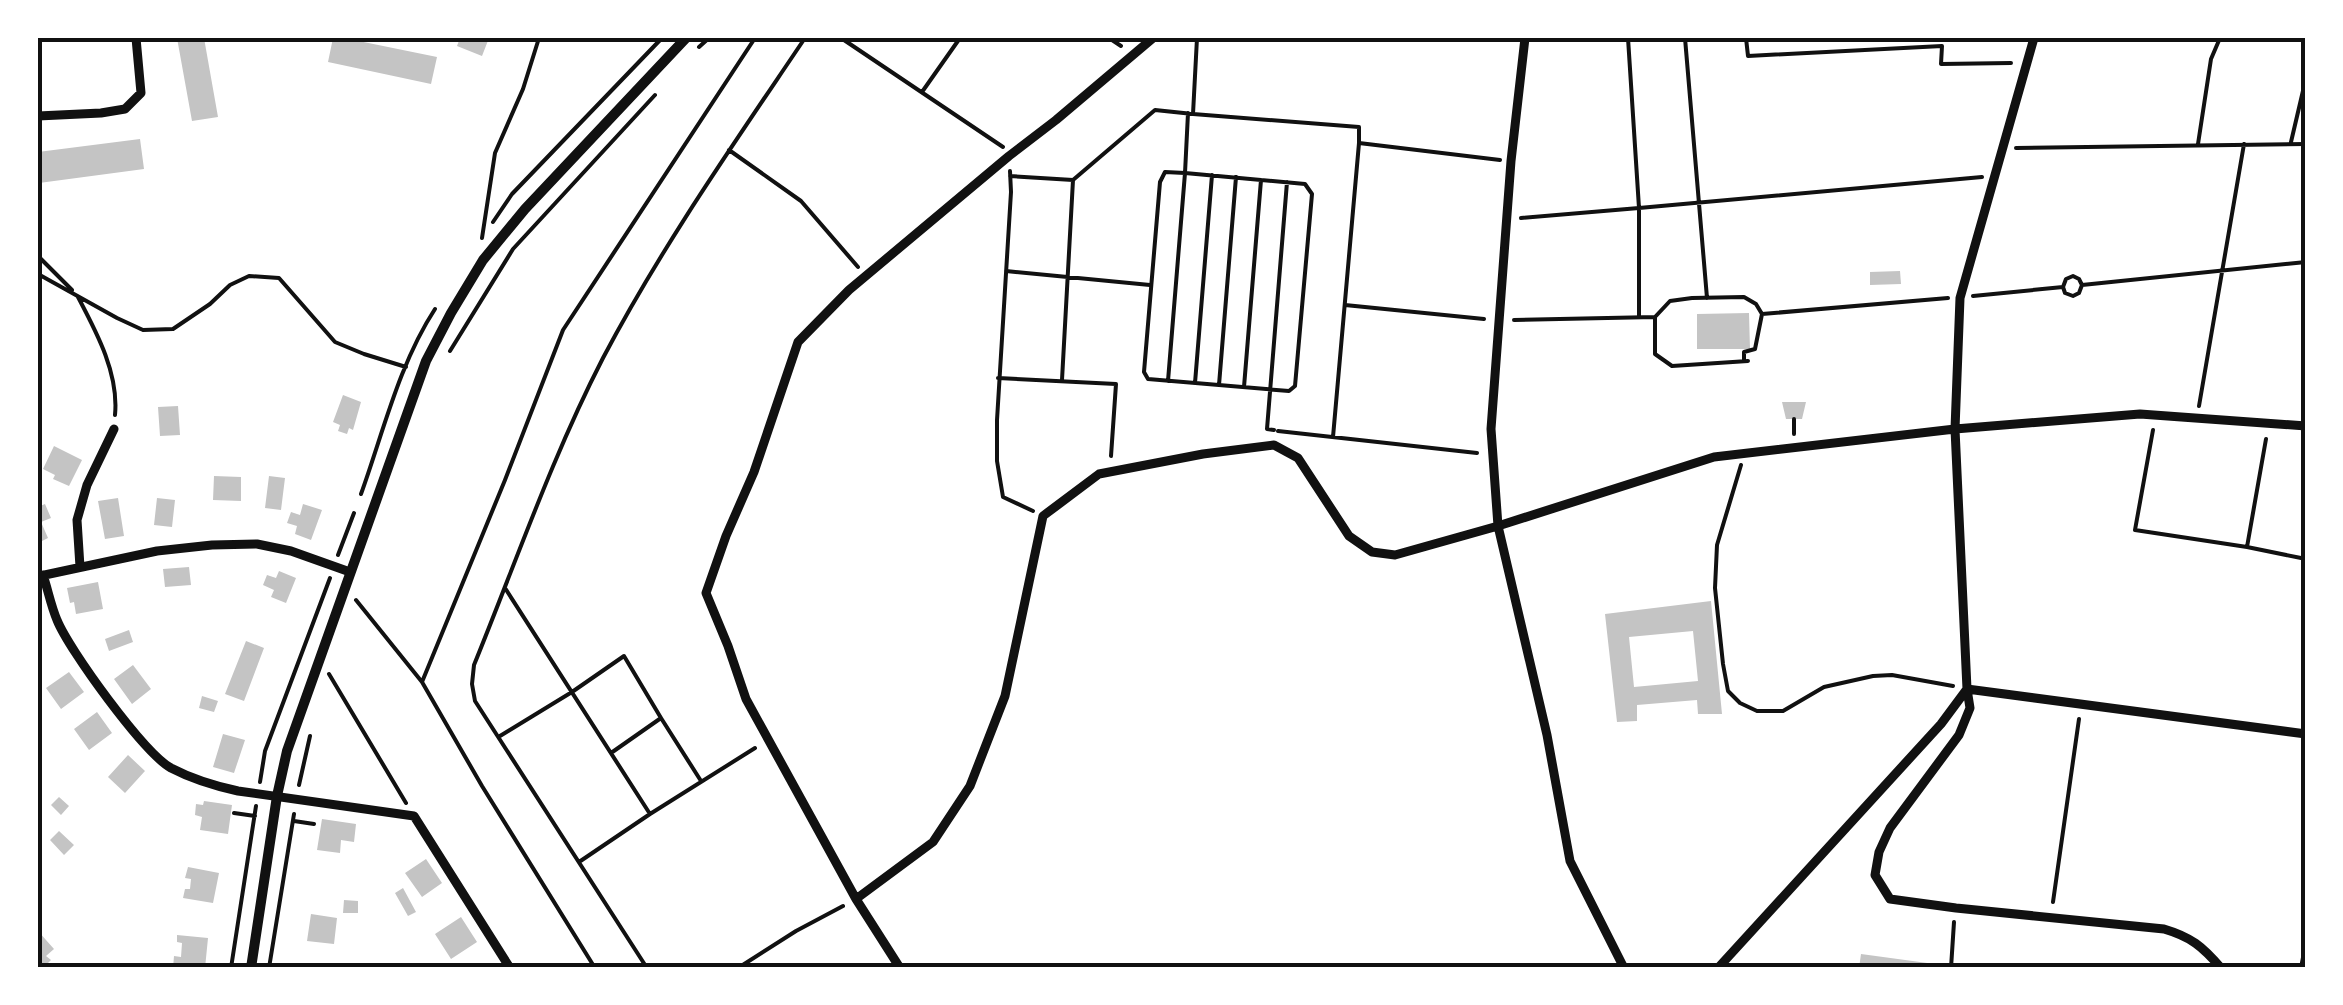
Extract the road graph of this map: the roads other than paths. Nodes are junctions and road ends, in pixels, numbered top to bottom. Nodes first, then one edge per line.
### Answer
1 (136, 38) edge
2 (686, 38) edge
3 (1152, 38) edge
4 (1525, 38) edge
5 (2034, 38) edge
6 (38, 116) edge
7 (2306, 426) edge
8 (114, 429) road end
9 (1955, 429) junction
10 (1498, 526) junction
11 (80, 567) junction
12 (350, 572) junction
13 (40, 576) edge
14 (1967, 689) junction
15 (2306, 734) edge
16 (277, 796) junction
17 (856, 899) junction
18 (251, 968) edge
19 (510, 968) edge
20 (900, 968) edge
21 (1624, 968) edge
22 (1718, 968) edge
23 (2220, 968) edge

1 - 6 street
2 - 12 street
3 - 17 street
4 - 10 street
5 - 9 street
7 - 9 street
8 - 11 street
9 - 10 street
9 - 14 street
10 - 17 street
10 - 21 street
11 - 12 street
11 - 13 street
12 - 16 street
13 - 16 street
14 - 15 street
14 - 22 street
14 - 23 street
16 - 18 street
16 - 19 street
17 - 20 street

